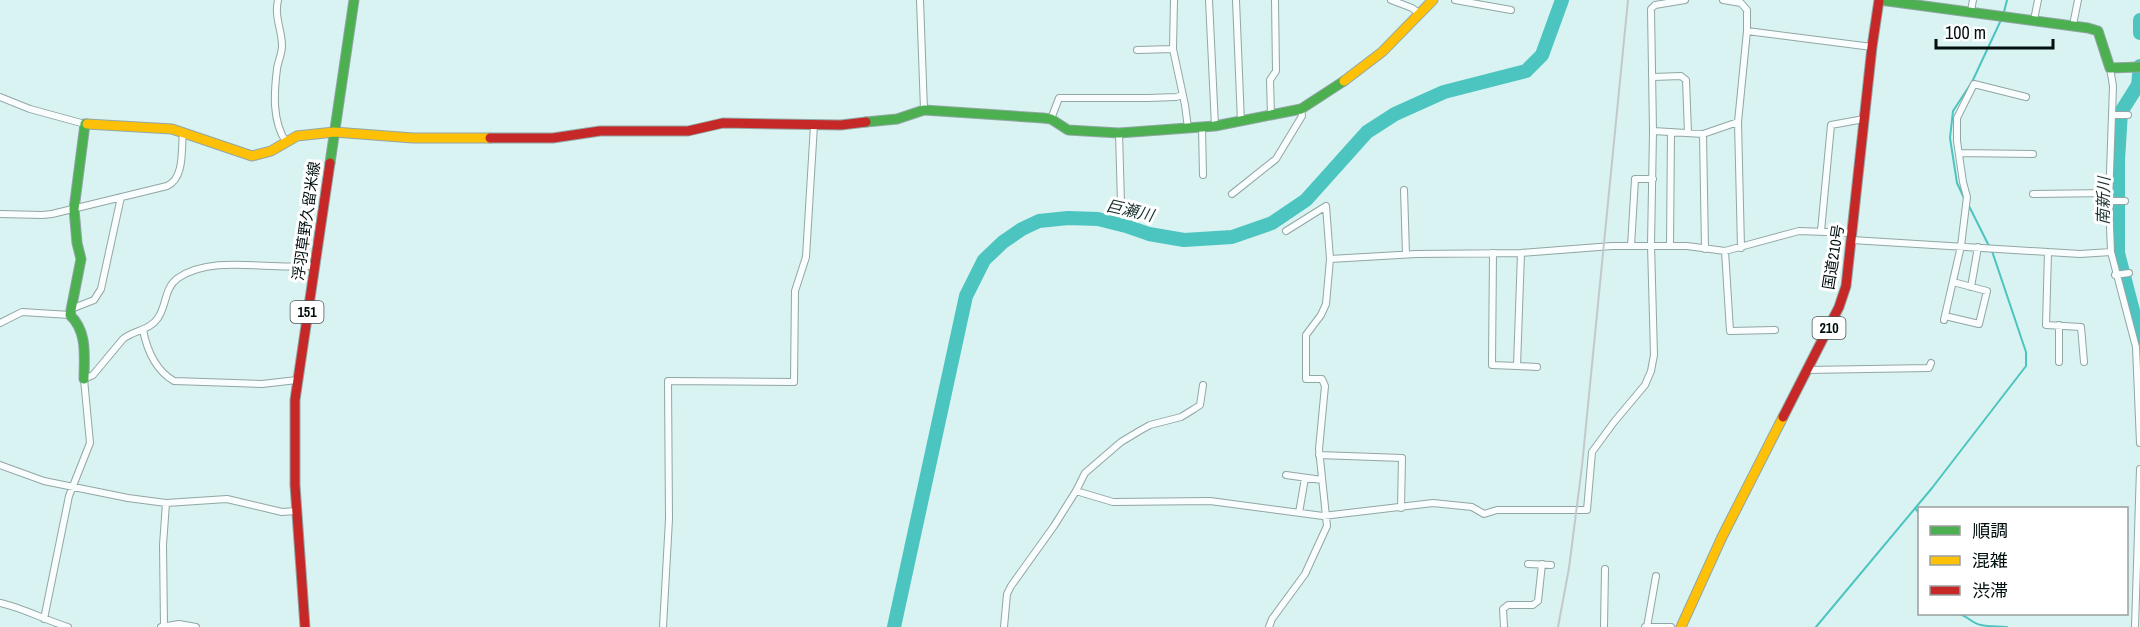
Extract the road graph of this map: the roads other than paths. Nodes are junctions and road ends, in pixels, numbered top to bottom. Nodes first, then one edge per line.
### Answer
1 (278, 0) edge
2 (354, 0) edge
3 (920, 0) edge
4 (1174, 0) edge
5 (1209, 0) edge
6 (1236, 0) edge
7 (1275, 0) edge
8 (1391, 0) edge
9 (1433, 0) edge
10 (1455, 0) edge
11 (1685, 0) edge
12 (1723, 0) edge
13 (1880, 0) edge
14 (1973, 0) edge
15 (2038, 0) edge
16 (2078, 0) edge
17 (1511, 10) dead end
18 (1971, 11) junction
19 (1420, 14) junction
20 (2034, 20) junction
21 (2073, 25) junction
22 (1746, 31) junction
23 (1872, 47) junction
24 (1173, 49) junction
25 (1137, 50) dead end
26 (2138, 67) edge
27 (2110, 68) junction
28 (1653, 77) junction
29 (1183, 95) junction
30 (0, 97) edge
31 (2026, 97) dead end
32 (1301, 109) junction
33 (924, 110) junction
34 (2115, 115) junction
35 (2127, 115) dead end
36 (1271, 116) junction
37 (1051, 119) junction
38 (1865, 119) junction
39 (1241, 122) junction
40 (1738, 122) junction
41 (85, 124) junction
42 (814, 125) junction
43 (1215, 126) junction
44 (1202, 127) junction
45 (1188, 128) junction
46 (1653, 131) junction
47 (183, 132) junction
48 (334, 132) junction
49 (1671, 132) junction
50 (1119, 133) junction
51 (1688, 133) junction
52 (1703, 134) junction
53 (286, 142) junction
54 (1959, 153) junction
55 (2032, 154) dead end
56 (1203, 175) dead end
57 (1653, 179) junction
58 (1404, 190) dead end
59 (2110, 193) junction
60 (1232, 194) dead end
61 (2033, 194) dead end
62 (121, 197) junction
63 (2111, 201) junction
64 (2124, 201) dead end
65 (74, 209) junction
66 (1147, 212) dead end
67 (0, 214) edge
68 (1286, 231) dead end
69 (1821, 231) junction
70 (1853, 237) junction
71 (1651, 245) junction
72 (1631, 246) junction
73 (1670, 246) junction
74 (1961, 246) junction
75 (1978, 247) junction
76 (1741, 248) junction
77 (1705, 249) junction
78 (1725, 251) junction
79 (2048, 252) junction
80 (2111, 252) junction
81 (1493, 253) junction
82 (1521, 253) junction
83 (1406, 254) junction
84 (1330, 259) junction
85 (315, 265) junction
86 (2128, 273) dead end
87 (2117, 274) junction
88 (1953, 282) junction
89 (1971, 287) junction
90 (70, 312) junction
91 (0, 323) edge
92 (2059, 325) junction
93 (143, 330) junction
94 (1775, 330) dead end
95 (2139, 361) edge
96 (2059, 362) dead end
97 (2084, 362) dead end
98 (1931, 363) dead end
99 (1517, 366) junction
100 (1537, 367) dead end
101 (1807, 370) junction
102 (84, 379) junction
103 (297, 380) junction
104 (1203, 385) dead end
105 (2140, 443) edge
106 (1319, 455) junction
107 (0, 465) edge
108 (2140, 469) edge
109 (1286, 475) dead end
110 (1305, 478) junction
111 (1322, 480) junction
112 (73, 487) junction
113 (1076, 491) junction
114 (166, 503) junction
115 (1401, 508) junction
116 (296, 511) junction
117 (1299, 513) junction
118 (1327, 518) junction
119 (1528, 564) dead end
120 (1542, 564) junction
121 (1551, 565) dead end
122 (1605, 569) dead end
123 (1656, 576) dead end
124 (0, 603) edge
125 (44, 619) junction
126 (68, 627) edge
127 (163, 627) edge
128 (196, 627) edge
129 (305, 627) edge
130 (663, 627) edge
131 (1004, 627) edge
132 (1269, 627) edge
133 (1504, 627) edge
134 (1604, 627) edge
135 (1646, 627) edge
136 (1671, 627) edge
137 (1681, 627) edge
138 (2135, 627) edge

1 - 53 street
2 - 48 main road, 浮羽草野久留米線 / 151
3 - 33 street
4 - 24 street
5 - 43 street
6 - 39 street
7 - 36 street
8 - 19 street
9 - 19 main road
10 - 17 street
11 - 28 street
12 - 22 street
13 - 18 main road
13 - 23 main road, 国道210号 / 210
14 - 18 street
15 - 20 street
16 - 21 street
18 - 20 main road
19 - 32 main road
20 - 21 main road
21 - 27 main road
22 - 23 street
22 - 40 street
23 - 38 main road, 国道210号 / 210
24 - 25 street
24 - 29 street
26 - 27 main road
27 - 34 street
28 - 46 street
28 - 51 street
29 - 37 street
29 - 45 street
30 - 41 street
31 - 54 street
32 - 36 main road
32 - 60 street
33 - 37 main road
33 - 42 main road
34 - 35 street
34 - 59 street
36 - 39 main road
37 - 50 main road
38 - 69 street
38 - 70 main road, 国道210号 / 210
39 - 43 main road
40 - 52 street
40 - 76 street
41 - 47 main road
41 - 65 main road
42 - 48 main road
42 - 130 street
43 - 44 main road
44 - 45 main road
44 - 56 street
45 - 50 main road
46 - 49 street
46 - 57 street
47 - 53 main road
47 - 62 street
48 - 53 main road
48 - 85 main road, 浮羽草野久留米線 / 151
49 - 51 street
49 - 73 street
50 - 66 street
51 - 52 street
52 - 77 street
54 - 55 street
54 - 74 street
57 - 71 street
57 - 72 street
58 - 83 street
59 - 61 street
59 - 63 street
62 - 65 street
62 - 90 street
63 - 64 street
63 - 80 street
65 - 67 street
65 - 90 main road
68 - 84 street
69 - 70 street
69 - 76 street
70 - 74 street
70 - 101 main road, 国道210号 / 210
71 - 72 street
71 - 73 street
71 - 115 street
72 - 82 street
73 - 77 street
74 - 75 street
74 - 88 street
75 - 79 street
75 - 89 street
76 - 78 street
77 - 78 street
78 - 94 street
79 - 80 street
79 - 92 street
80 - 87 street
81 - 82 street
81 - 83 street
81 - 99 street
82 - 99 street
83 - 84 street
84 - 106 street
85 - 93 street
85 - 103 main road, 浮羽草野久留米線 / 151
86 - 87 street
87 - 95 street
88 - 89 street
88 - 89 street
90 - 91 street
90 - 102 main road
92 - 96 street
92 - 97 street
93 - 102 street
93 - 103 street
95 - 105 street
98 - 101 street
99 - 100 street
101 - 137 main road, 国道210号 / 210
102 - 112 street
103 - 116 main road, 浮羽草野久留米線 / 151
104 - 113 street
106 - 111 street
106 - 115 street
107 - 112 street
108 - 138 street
109 - 110 street
110 - 111 street
110 - 117 street
111 - 118 street
112 - 114 street
112 - 125 street
113 - 117 street
113 - 131 street
114 - 116 street
114 - 127 street
115 - 118 street
116 - 129 main road, 浮羽草野久留米線 / 151
117 - 118 street
118 - 132 street
119 - 120 street
120 - 121 street
120 - 133 street
122 - 134 street
123 - 135 street
124 - 125 street
125 - 126 street
127 - 128 street
135 - 136 street

